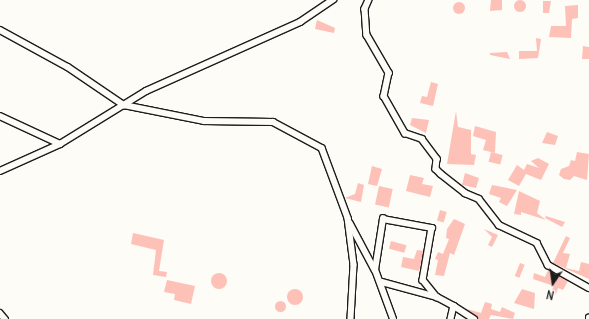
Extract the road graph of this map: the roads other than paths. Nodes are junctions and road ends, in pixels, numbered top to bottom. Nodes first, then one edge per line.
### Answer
1 (333, 0) edge
2 (369, 0) edge
3 (0, 30) edge
4 (124, 105) junction
5 (0, 116) edge
6 (60, 144) junction
7 (0, 171) edge
8 (348, 218) junction
9 (375, 270) junction
10 (382, 282) junction
11 (589, 288) edge
12 (437, 297) junction
13 (454, 306) junction
14 (0, 313) edge
15 (5, 319) edge
16 (351, 319) edge
17 (393, 319) edge
18 (451, 319) edge
19 (474, 319) edge

1 - 4 street
2 - 11 street
3 - 4 street
4 - 6 street
4 - 8 street
5 - 6 street
6 - 7 street
8 - 9 street
8 - 16 street
9 - 10 street
9 - 12 street
10 - 12 street
10 - 17 street
12 - 13 street
13 - 18 street
13 - 19 street
14 - 15 street

